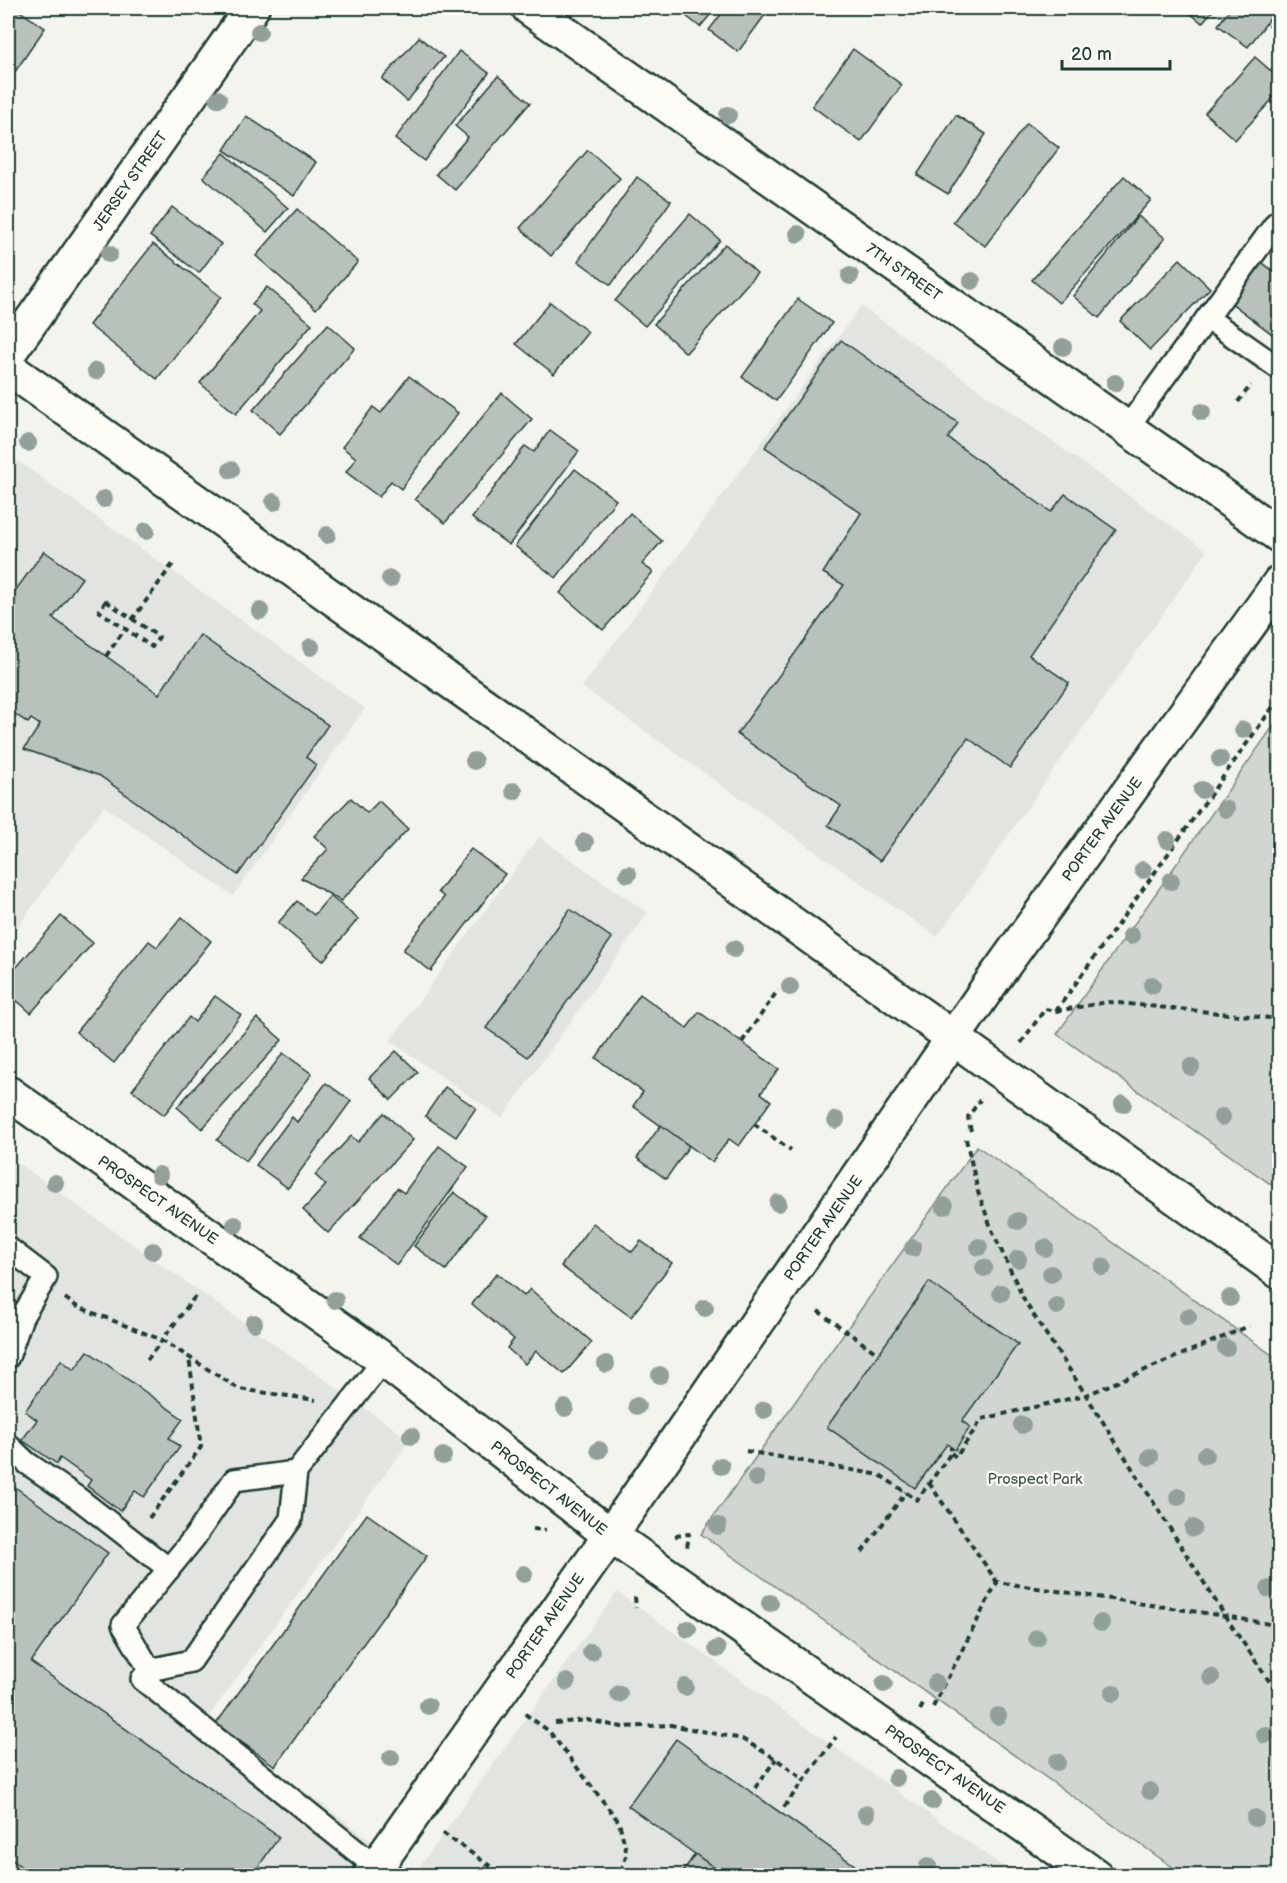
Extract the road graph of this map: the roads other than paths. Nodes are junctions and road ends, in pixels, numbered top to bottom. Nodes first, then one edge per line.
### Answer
1 (252, 8) edge
2 (529, 8) edge
3 (1280, 224) edge
4 (1207, 318) junction
5 (8, 354) edge
6 (8, 368) edge
7 (1280, 369) edge
8 (1127, 428) junction
9 (1280, 536) edge
10 (1280, 582) edge
11 (954, 1038) junction
12 (8, 1093) edge
13 (8, 1248) edge
14 (1280, 1272) edge
15 (8, 1357) edge
16 (384, 1360) junction
17 (8, 1445) edge
18 (296, 1472) junction
19 (610, 1536) junction
20 (169, 1569) junction
21 (150, 1670) junction
22 (373, 1871) edge
23 (1096, 1875) edge

1 - 5 street, JERSEY STREET
2 - 8 street, 7TH STREET
3 - 4 lane
4 - 7 lane
4 - 8 lane
6 - 11 street
8 - 9 street, 7TH STREET
10 - 11 street, PORTER AVENUE
11 - 14 street
11 - 19 street, PORTER AVENUE
12 - 16 street, PROSPECT AVENUE
13 - 15 lane
16 - 18 lane
16 - 19 street, PROSPECT AVENUE
17 - 20 lane
18 - 20 lane
18 - 21 lane
19 - 22 street, PORTER AVENUE
19 - 23 street, PROSPECT AVENUE
20 - 21 lane
21 - 22 lane

